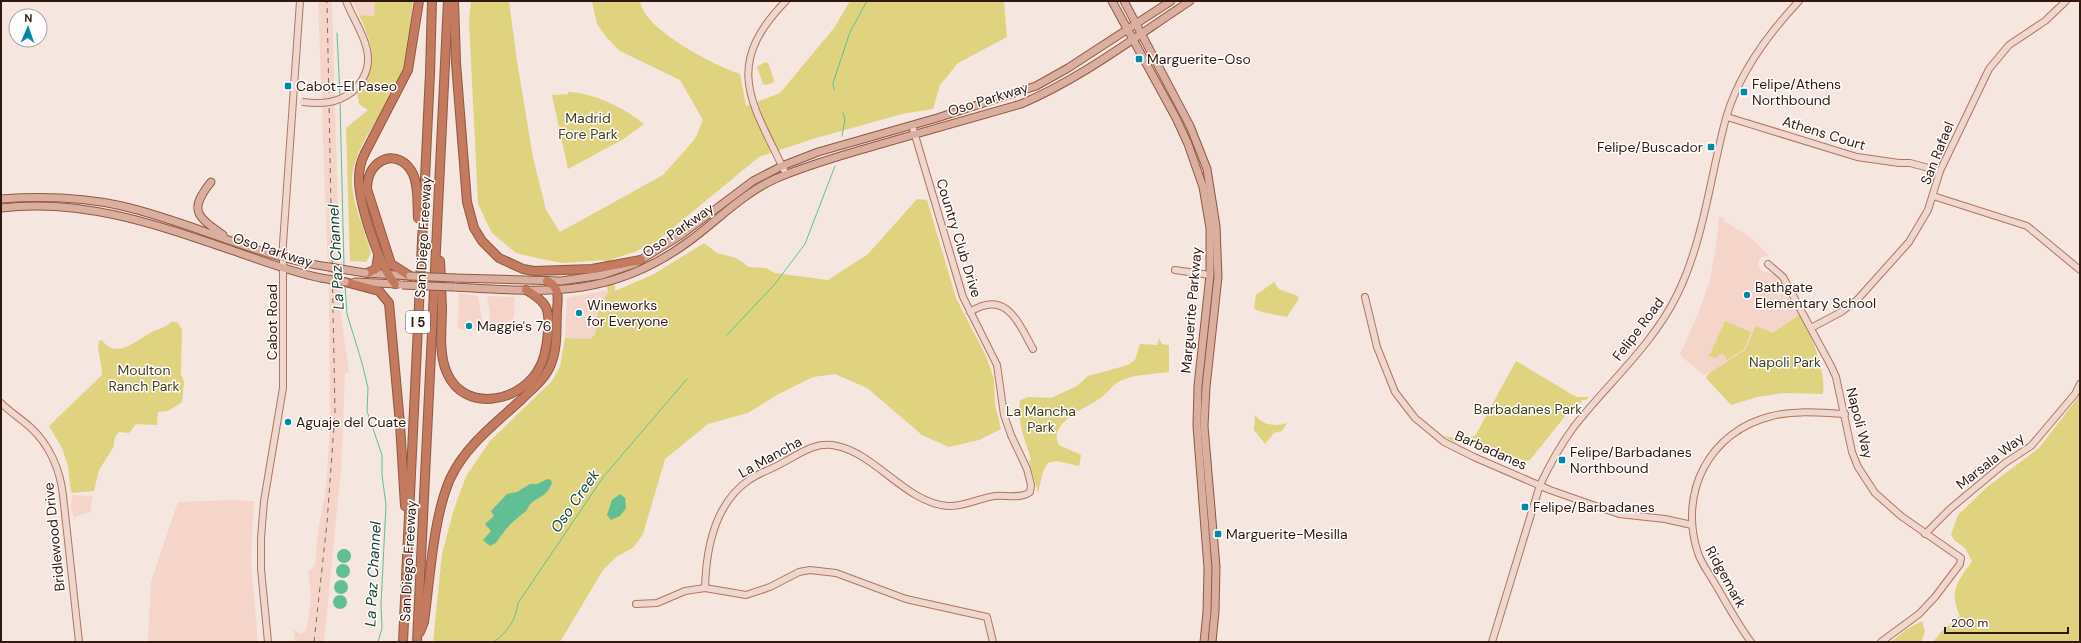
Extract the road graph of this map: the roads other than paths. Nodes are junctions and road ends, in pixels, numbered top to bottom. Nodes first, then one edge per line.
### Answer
1 (300, 1) edge
2 (346, 1) edge
3 (419, 1) edge
4 (432, 1) edge
5 (448, 1) edge
6 (454, 1) edge
7 (786, 1) edge
8 (1112, 1) edge
9 (1124, 1) edge
10 (1171, 1) edge
11 (1190, 1) edge
12 (1799, 1) edge
13 (2066, 1) edge
14 (1136, 24) junction
15 (1128, 29) junction
16 (1140, 33) junction
17 (1133, 38) junction
18 (293, 102) junction
19 (1727, 117) junction
20 (912, 125) junction
21 (915, 134) junction
22 (782, 166) junction
23 (1940, 171) junction
24 (786, 174) junction
25 (211, 182) dead end
26 (1933, 196) junction
27 (1, 199) edge
28 (438, 204) junction
29 (1, 208) edge
30 (228, 239) junction
31 (421, 252) junction
32 (378, 253) junction
33 (283, 257) junction
34 (641, 260) junction
35 (1768, 264) dead end
36 (284, 269) junction
37 (1175, 270) dead end
38 (2080, 270) edge
39 (366, 273) junction
40 (388, 275) junction
41 (405, 275) junction
42 (602, 275) junction
43 (1210, 275) junction
44 (345, 282) joint
45 (547, 282) junction
46 (399, 284) junction
47 (600, 284) junction
48 (365, 285) junction
49 (526, 290) junction
50 (557, 291) junction
51 (1365, 297) dead end
52 (970, 312) junction
53 (1811, 328) junction
54 (1033, 349) dead end
55 (2080, 384) edge
56 (1, 403) edge
57 (1845, 414) junction
58 (1540, 485) junction
59 (1030, 492) joint
60 (1692, 525) junction
61 (1925, 534) junction
62 (407, 549) junction
63 (705, 588) junction
64 (636, 604) dead end
65 (417, 639) edge
66 (79, 642) edge
67 (268, 642) edge
68 (403, 642) edge
69 (994, 642) edge
70 (1204, 642) edge
71 (1212, 642) edge
72 (1492, 642) edge
73 (1751, 642) edge
74 (1881, 642) edge

1 - 18 street, Cabot Road
2 - 18 street, bridge
3 - 32 highway
4 - 31 highway, San Diego Freeway / I 5
5 - 28 highway, San Diego Freeway / I 5
6 - 34 highway
7 - 22 street
8 - 15 main road, Marguerite Parkway
9 - 14 main road, Marguerite Parkway
10 - 14 main road, Oso Parkway
11 - 16 main road, Oso Parkway
12 - 19 street, Felipe Road
13 - 23 street, San Rafael
14 - 15 main road, Oso Parkway
14 - 16 main road, Marguerite Parkway
15 - 17 main road, Marguerite Parkway
15 - 20 main road, Oso Parkway
16 - 17 main road, Oso Parkway
16 - 71 main road, Marguerite Parkway
17 - 21 main road, Oso Parkway
17 - 43 main road, Marguerite Parkway
18 - 33 street, Cabot Road
19 - 23 street, Athens Court
19 - 58 street, Felipe Road
20 - 21 street, Country Club Drive
20 - 22 main road, Oso Parkway
21 - 24 main road, Oso Parkway
21 - 52 street, Country Club Drive
22 - 24 street
22 - 34 main road, Oso Parkway
23 - 26 street, San Rafael
24 - 47 main road, Oso Parkway
25 - 30 main road
26 - 38 street
26 - 53 street, San Rafael
27 - 30 main road, Oso Parkway
28 - 49 highway
28 - 65 highway, San Diego Freeway / I 5
29 - 36 main road, Oso Parkway
30 - 33 main road, Oso Parkway
31 - 41 highway
31 - 62 highway, San Diego Freeway / I 5
32 - 39 highway
32 - 40 highway
33 - 36 street, Cabot Road
33 - 39 main road, Oso Parkway, bridge
34 - 42 main road, Oso Parkway
35 - 53 street, Napoli Way
36 - 44 main road, Oso Parkway, bridge
36 - 67 street, Cabot Road
37 - 43 street
39 - 40 main road, Oso Parkway
40 - 41 main road, Oso Parkway
40 - 46 highway
41 - 45 main road, Oso Parkway, bridge
42 - 45 main road, Oso Parkway
42 - 47 main road
43 - 70 main road, Marguerite Parkway
44 - 48 highway
45 - 50 highway
46 - 48 main road, Oso Parkway
46 - 49 main road, Oso Parkway, bridge
47 - 50 main road, Oso Parkway
48 - 62 highway
49 - 50 main road, Oso Parkway
50 - 65 highway
51 - 58 street, Barbadanes
52 - 54 street
52 - 59 street, Country Club Drive
53 - 57 street, Napoli Way
55 - 61 street, Marsala Way
56 - 66 street, Bridlewood Drive
57 - 60 street, Ridgemark
57 - 61 street, Napoli Way
58 - 60 street, Barbadanes
58 - 72 street, Felipe Road
59 - 63 street, La Mancha
60 - 73 street, Ridgemark
61 - 74 street, Napoli Way
62 - 68 highway, San Diego Freeway / I 5
63 - 64 street
63 - 69 street

